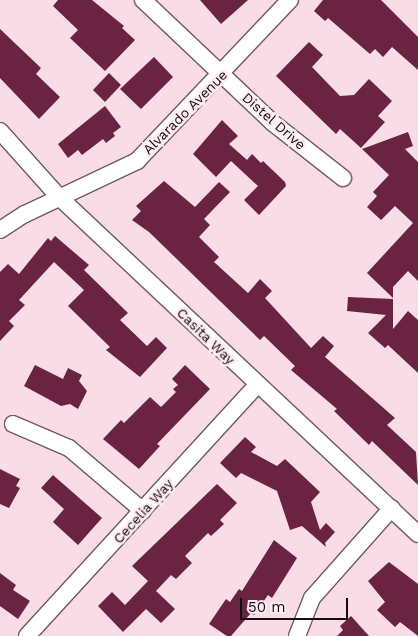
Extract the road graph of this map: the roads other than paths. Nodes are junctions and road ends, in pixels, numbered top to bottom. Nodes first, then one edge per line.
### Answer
1 (143, 0) edge
2 (290, 0) edge
3 (222, 75) junction
4 (0, 131) edge
5 (343, 178) dead end
6 (59, 198) junction
7 (0, 230) edge
8 (257, 385) junction
9 (13, 424) dead end
10 (392, 508) junction
11 (143, 511) junction
12 (418, 534) edge
13 (28, 636) edge
14 (297, 636) edge

1 - 3 street, Distel Drive
2 - 3 street, Alvarado Avenue
3 - 5 street, Distel Drive
3 - 6 street, Alvarado Avenue
4 - 6 street, Casita Way
6 - 7 street, Alvarado Avenue
6 - 8 street, Casita Way
8 - 10 street, Casita Way
8 - 11 street, Cecelia Way
9 - 11 street
10 - 12 street, Casita Way
10 - 14 street
11 - 13 street, Cecelia Way

